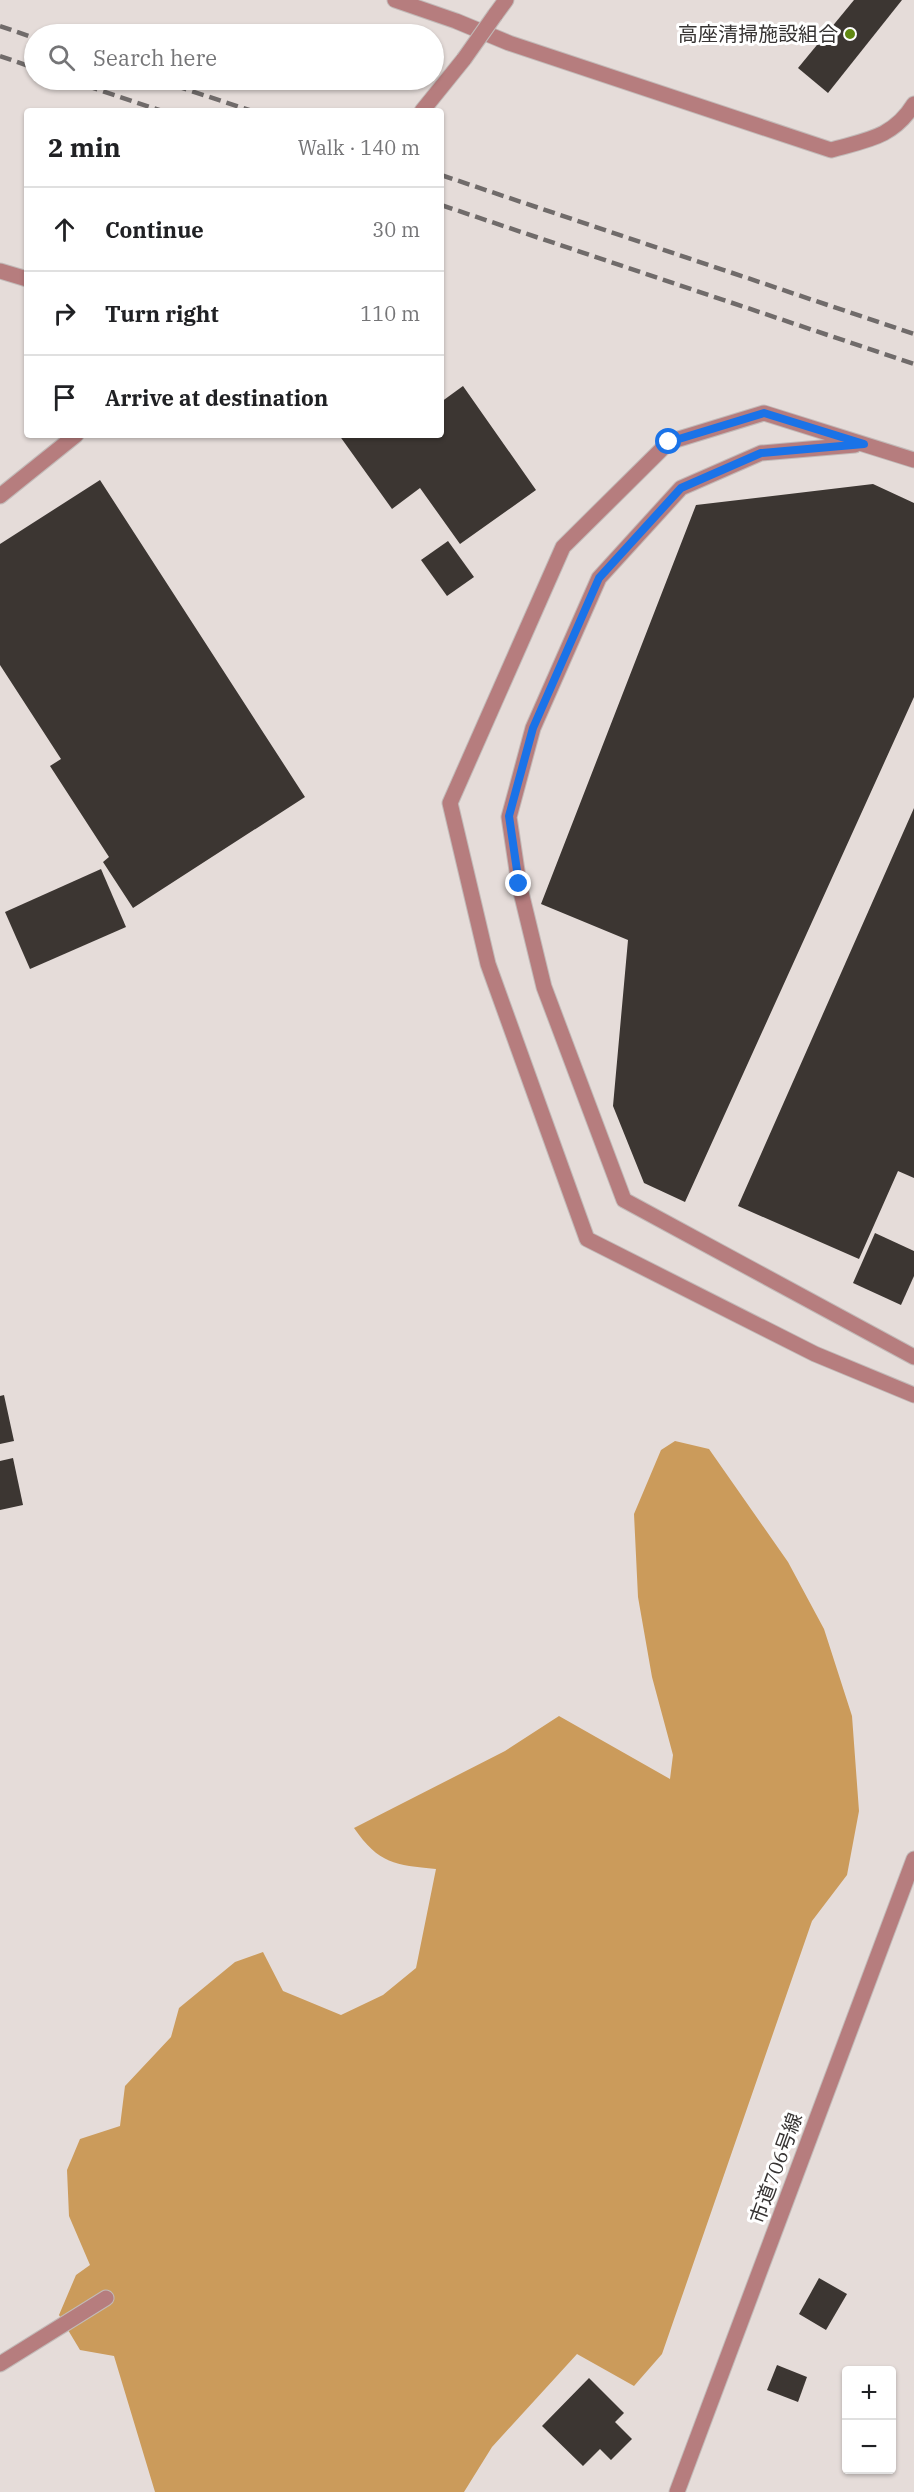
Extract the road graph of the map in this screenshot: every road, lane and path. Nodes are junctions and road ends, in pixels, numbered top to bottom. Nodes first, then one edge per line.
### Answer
1 (395, 0) edge
2 (506, 0) edge
3 (444, 86) edge
4 (440, 90) edge
5 (914, 104) edge
6 (425, 108) edge
7 (0, 271) edge
8 (24, 278) edge
9 (72, 438) edge
10 (864, 444) junction
11 (914, 460) edge
12 (0, 496) edge
13 (914, 1357) edge
14 (914, 1395) edge
15 (914, 1859) edge
16 (106, 2298) dead end
17 (0, 2364) edge
18 (677, 2492) edge

1 - 5 street
2 - 3 street, bridge
4 - 6 street, bridge
7 - 8 street
9 - 12 street
10 - 11 street
10 - 13 street
10 - 14 street
15 - 18 street, 市道706号線
16 - 17 street

